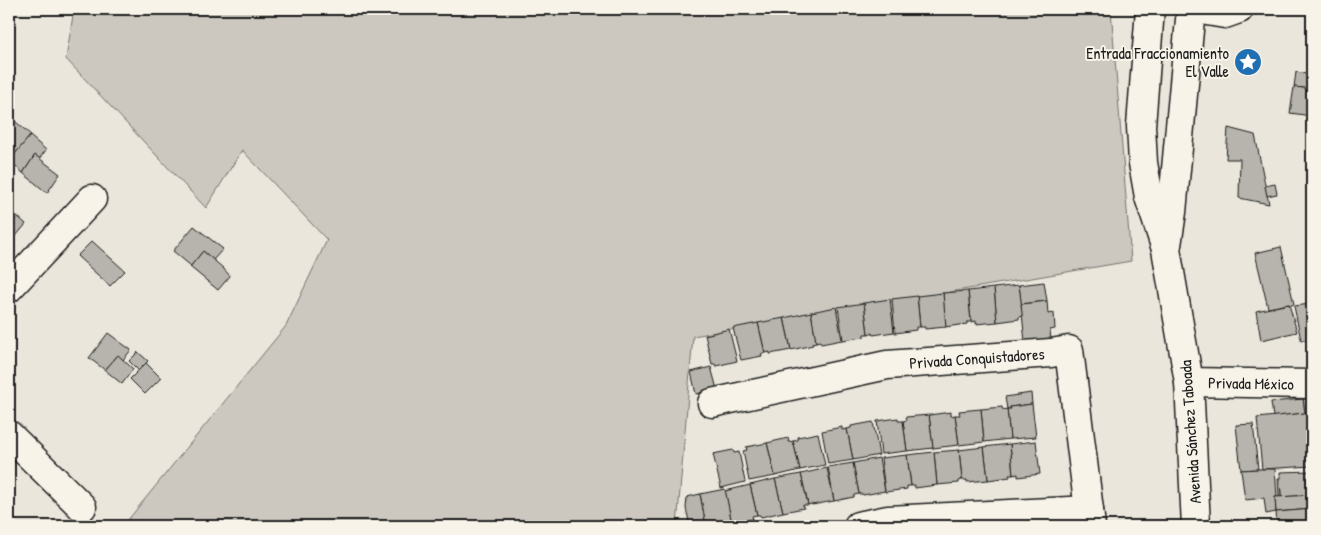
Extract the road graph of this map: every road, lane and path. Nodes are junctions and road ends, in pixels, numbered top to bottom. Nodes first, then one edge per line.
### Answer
1 (1150, 9) edge
2 (1190, 9) edge
3 (1195, 9) edge
4 (1239, 9) edge
5 (92, 199) dead end
6 (1166, 249) junction
7 (9, 288) edge
8 (1189, 382) junction
9 (1312, 384) edge
10 (712, 403) dead end
11 (9, 435) edge
12 (82, 507) dead end
13 (1090, 518) edge
14 (858, 526) edge
15 (1196, 526) edge

1 - 6 street, Avenida Sánchez Taboada
2 - 6 street, Avenida Sánchez Taboada
3 - 4 street
5 - 7 street
6 - 8 street, Avenida Sánchez Taboada
8 - 9 street, Privada México
8 - 15 street, Avenida Sánchez Taboada
10 - 13 street, Privada Conquistadores
11 - 12 street
13 - 14 street

